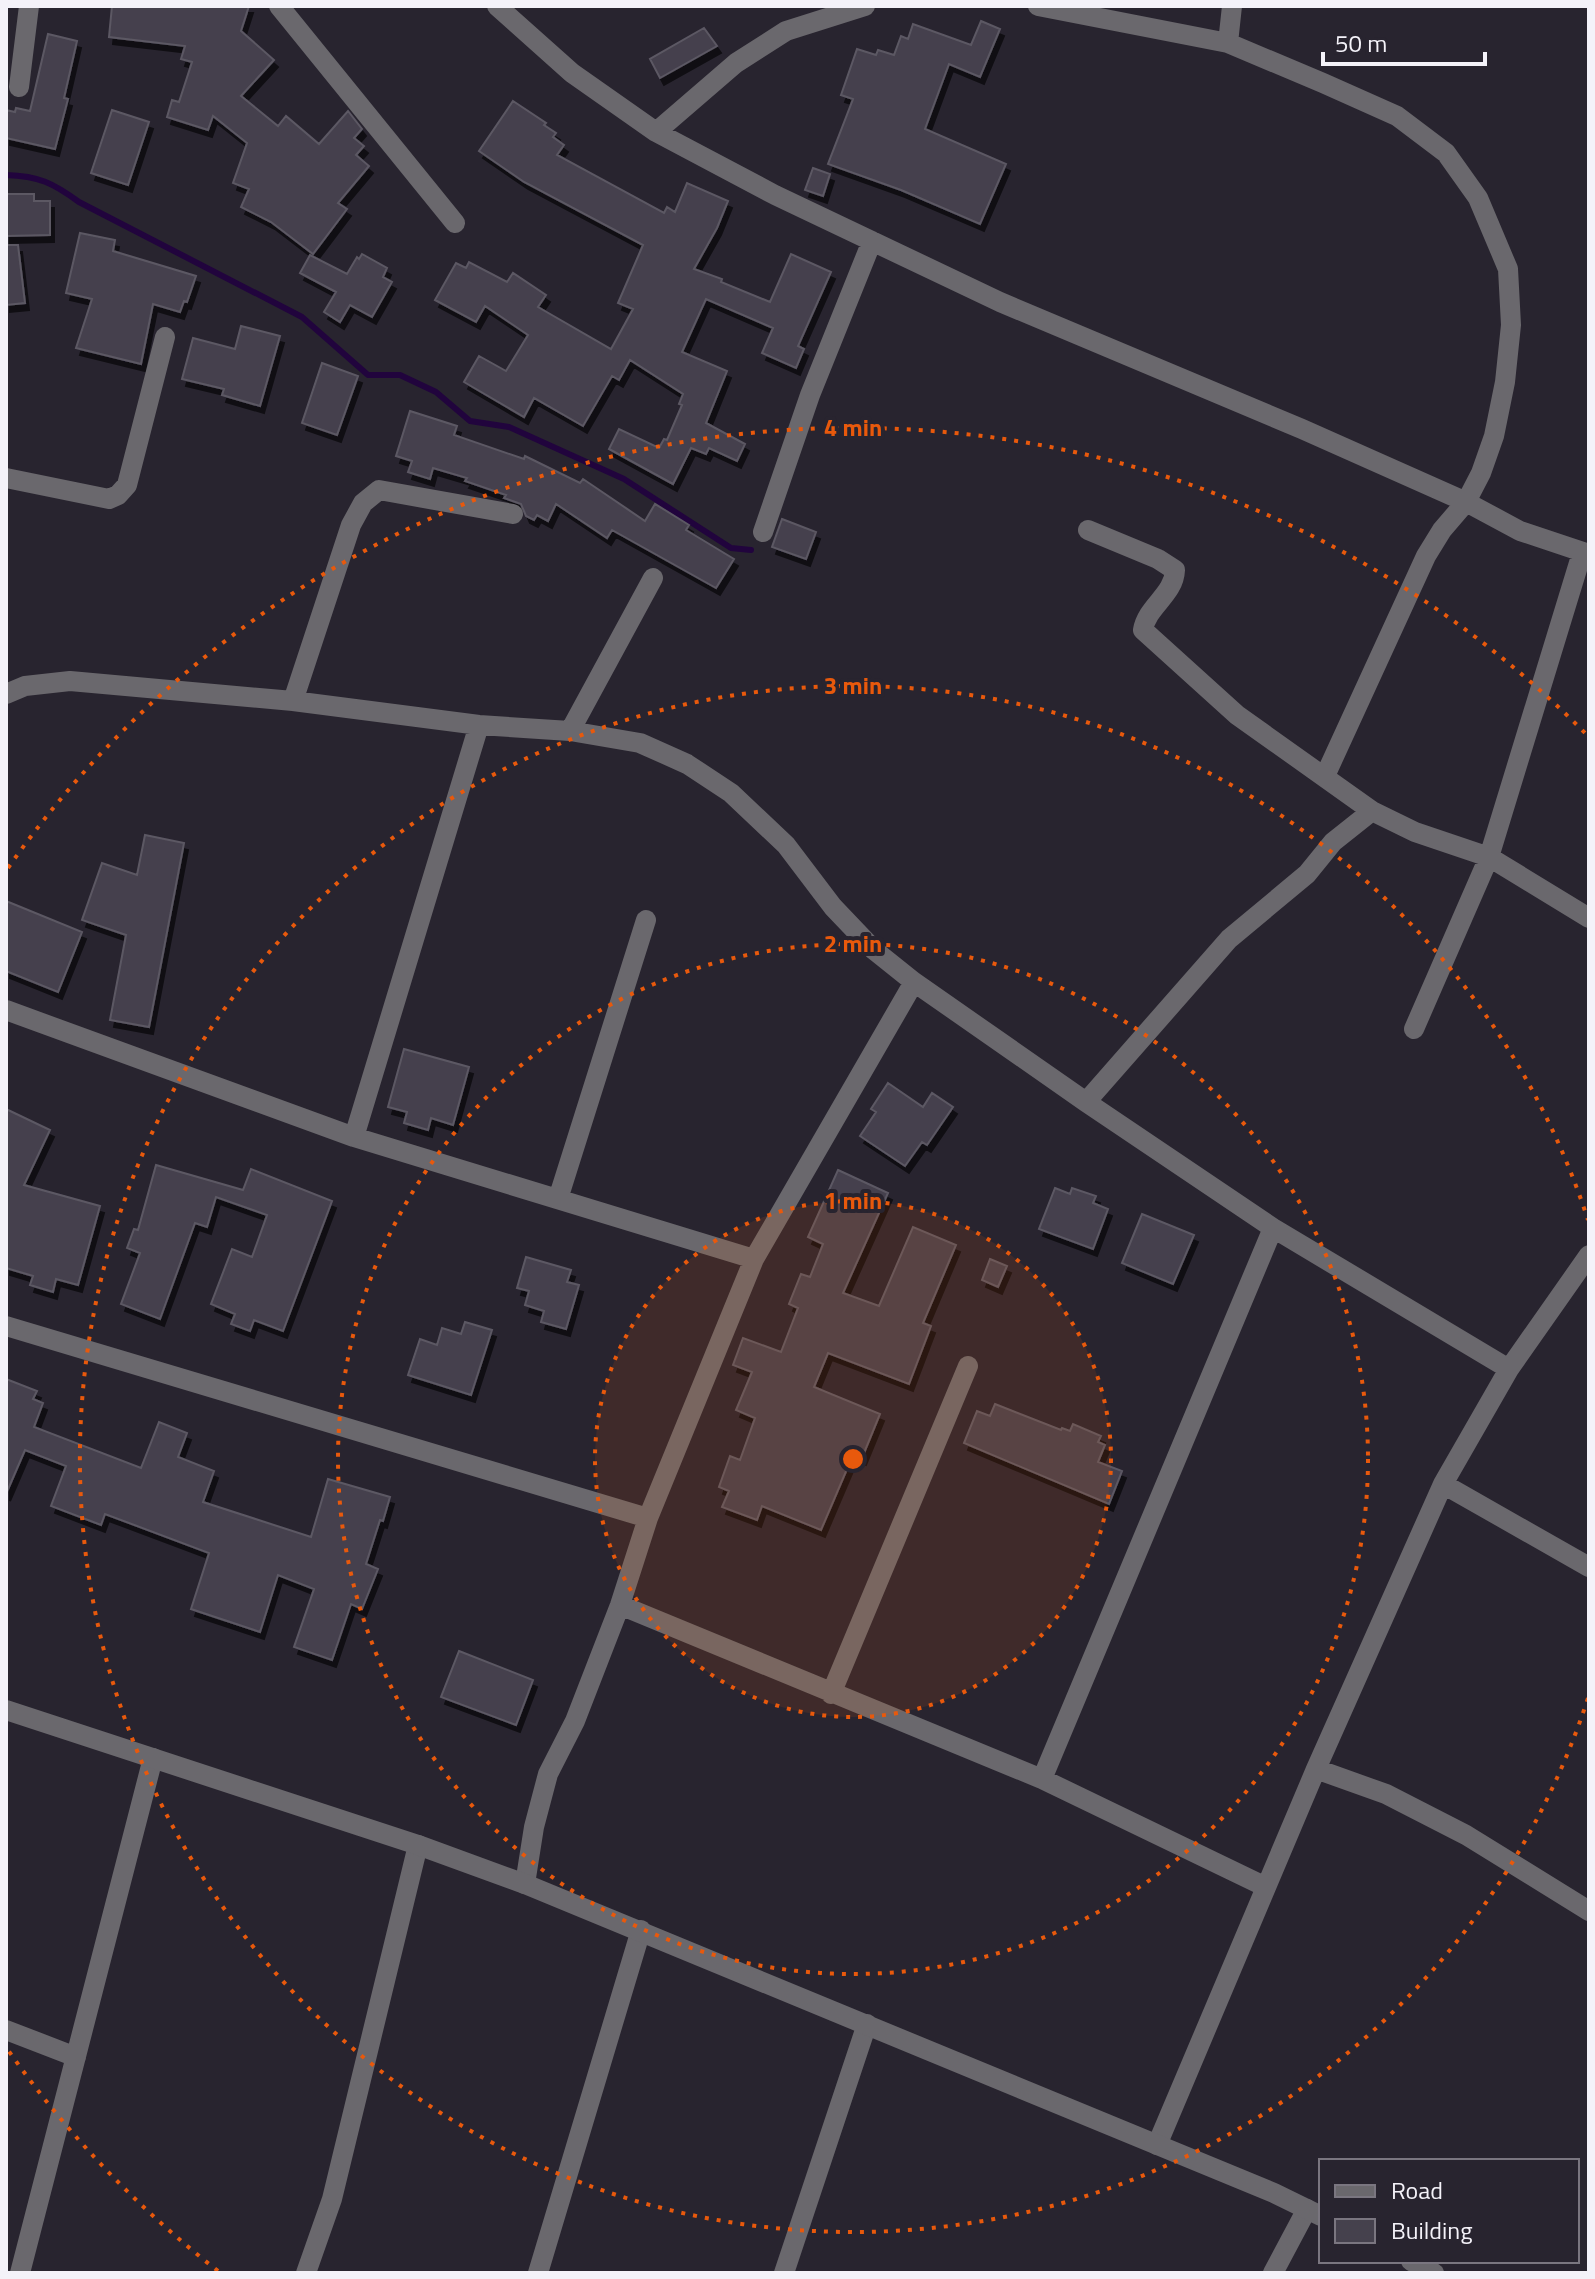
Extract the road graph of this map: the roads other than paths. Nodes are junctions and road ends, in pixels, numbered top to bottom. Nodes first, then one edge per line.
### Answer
1 (29, 6) edge
2 (279, 6) edge
3 (497, 6) edge
4 (865, 6) edge
5 (1038, 6) edge
6 (1232, 6) edge
7 (1228, 43) junction
8 (19, 87) dead end
9 (656, 132) junction
10 (455, 223) dead end
11 (872, 241) junction
12 (165, 337) dead end
13 (6, 478) edge
14 (1466, 502) junction
15 (513, 514) dead end
16 (1088, 530) dead end
17 (763, 532) dead end
18 (1586, 553) edge
19 (653, 578) dead end
20 (6, 694) edge
21 (293, 701) junction
22 (479, 725) junction
23 (570, 731) junction
24 (1325, 776) junction
25 (1372, 811) junction
26 (1489, 857) junction
27 (1589, 918) edge
28 (646, 920) dead end
29 (914, 982) junction
30 (6, 1010) edge
31 (1414, 1029) dead end
32 (1086, 1102) junction
33 (354, 1137) junction
34 (558, 1199) junction
35 (1273, 1228) junction
36 (1589, 1255) edge
37 (754, 1259) junction
38 (6, 1326) edge
39 (968, 1366) dead end
40 (1509, 1369) junction
41 (1443, 1484) junction
42 (648, 1518) junction
43 (1589, 1567) edge
44 (620, 1605) junction
45 (831, 1694) junction
46 (6, 1710) edge
47 (153, 1758) junction
48 (1316, 1769) junction
49 (1042, 1779) junction
50 (418, 1845) junction
51 (525, 1884) junction
52 (1266, 1887) junction
53 (1589, 1911) edge
54 (641, 1930) junction
55 (867, 2024) junction
56 (6, 2030) edge
57 (76, 2057) junction
58 (1157, 2145) junction
59 (1314, 2212) edge
60 (1415, 2263) edge
61 (20, 2273) edge
62 (306, 2273) edge
63 (538, 2273) edge
64 (784, 2273) edge
65 (1273, 2273) edge
66 (1434, 2273) edge

1 - 8 street
2 - 10 street
3 - 9 street
4 - 9 street
5 - 7 street
6 - 7 street
7 - 14 street
9 - 11 street
11 - 14 street
11 - 17 street
12 - 13 street
14 - 18 street
14 - 24 street
15 - 21 street
16 - 24 street
18 - 26 street
19 - 23 street
20 - 21 street
21 - 22 street
22 - 23 street
22 - 33 street
23 - 29 street
24 - 25 street
25 - 26 street
25 - 32 street
26 - 27 street
26 - 31 street
28 - 34 street
29 - 32 street
29 - 37 street
30 - 33 street
32 - 35 street
33 - 34 street
34 - 37 street
35 - 40 street
35 - 49 street
36 - 40 street
37 - 42 street
38 - 42 street
39 - 45 street
40 - 41 street
41 - 43 street
41 - 48 street
42 - 44 street
44 - 45 street
44 - 51 street
45 - 49 street
46 - 47 street
47 - 50 street
47 - 57 street
48 - 52 street
48 - 53 street
49 - 52 street
50 - 51 street
50 - 62 street
51 - 54 street
52 - 58 street
54 - 55 street
54 - 63 street
55 - 58 street
55 - 64 street
56 - 57 street
57 - 61 street
58 - 59 street
59 - 65 street
60 - 66 street

